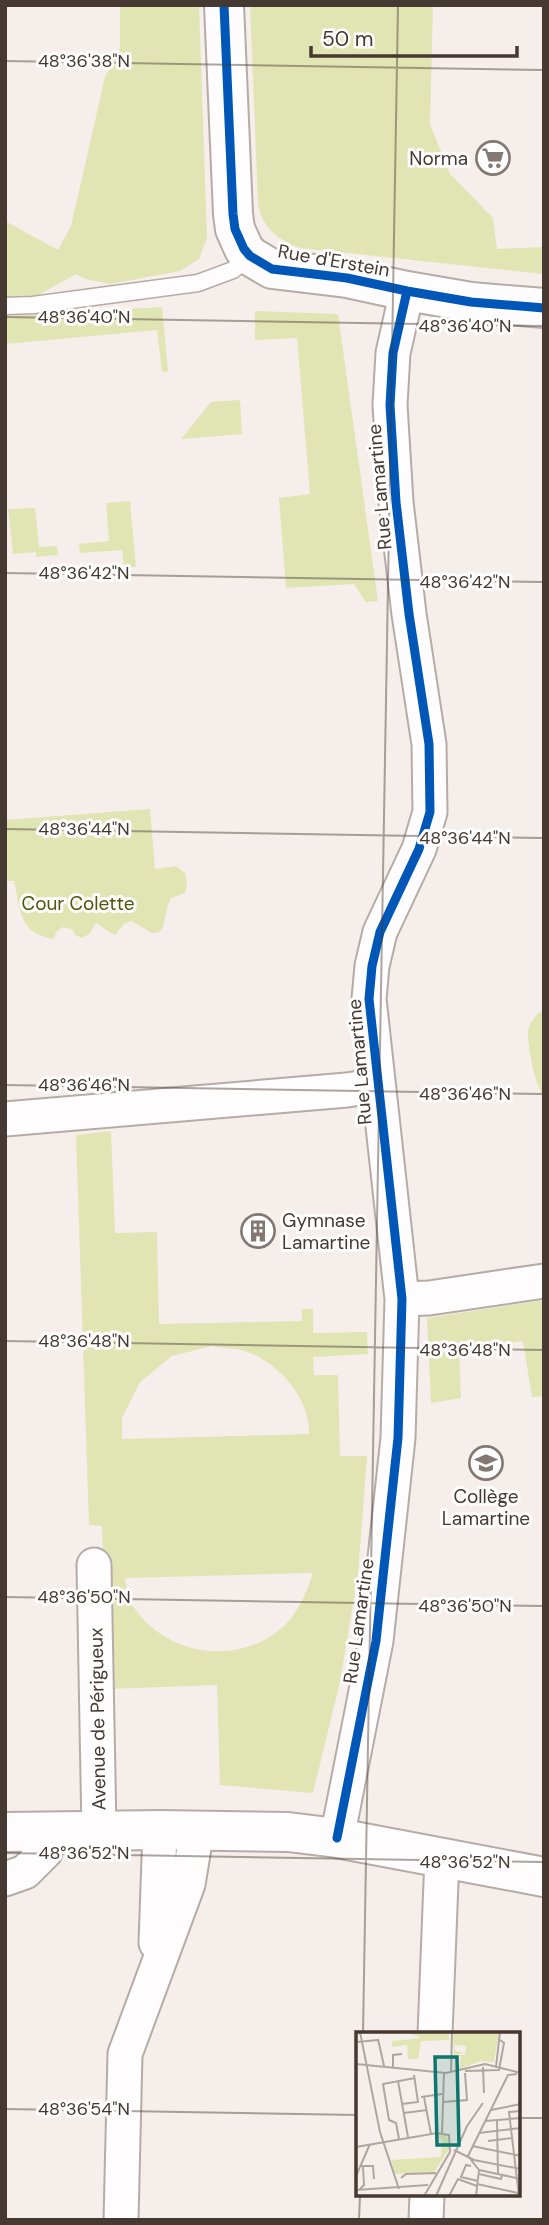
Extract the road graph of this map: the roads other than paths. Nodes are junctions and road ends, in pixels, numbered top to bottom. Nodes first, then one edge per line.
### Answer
1 (224, 5) edge
2 (250, 256) junction
3 (407, 291) junction
4 (5, 306) edge
5 (544, 308) edge
6 (378, 1085) junction
7 (5, 1119) edge
8 (544, 1281) edge
9 (402, 1299) junction
10 (94, 1565) dead end
11 (178, 1830) junction
12 (46, 1831) junction
13 (99, 1831) junction
14 (5, 1832) edge
15 (337, 1838) junction
16 (442, 1857) junction
17 (544, 1877) edge
18 (5, 1879) edge
19 (435, 2032) edge
20 (428, 2197) edge
21 (121, 2220) edge
22 (426, 2220) edge

1 - 2 street, Rue d'Erstein
2 - 3 street, Rue d'Erstein
2 - 4 lane
3 - 5 street, Rue d'Erstein
3 - 6 street, Rue Lamartine
6 - 7 street
6 - 9 street, Rue Lamartine
8 - 9 street
9 - 15 street, Rue Lamartine
10 - 13 street, Avenue de Périgueux
11 - 13 street, Avenue de Périgueux
11 - 15 street, Avenue de Périgueux
11 - 21 street
12 - 13 street, Avenue de Périgueux
12 - 14 street, Avenue de Périgueux
12 - 18 street
15 - 16 street, Avenue de Périgueux
16 - 17 street, Avenue de Périgueux
16 - 19 street
20 - 22 street

